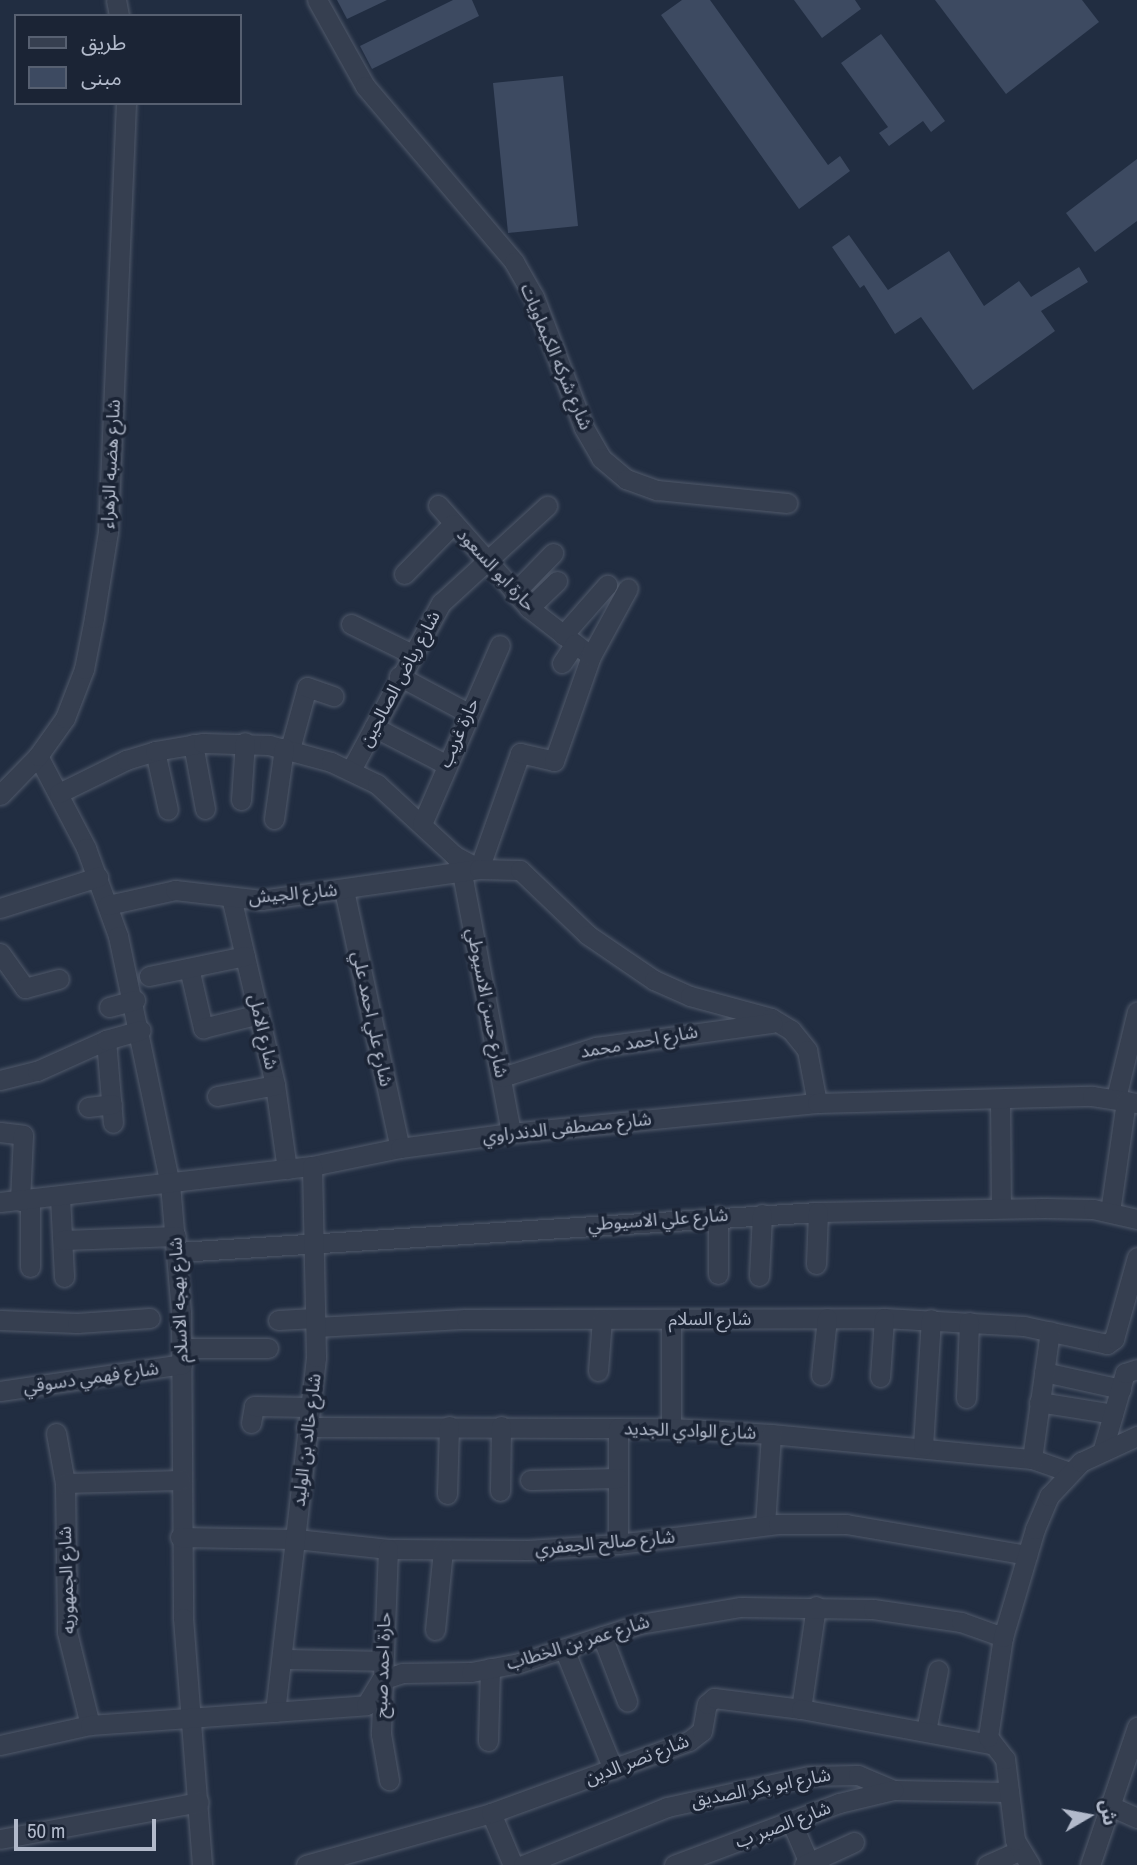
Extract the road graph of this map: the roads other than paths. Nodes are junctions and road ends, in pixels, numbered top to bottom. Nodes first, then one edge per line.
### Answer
1 (317, 0) edge
2 (126, 105) edge
3 (787, 503) dead end
4 (438, 505) dead end
5 (547, 506) dead end
6 (453, 524) junction
7 (553, 553) dead end
8 (485, 562) junction
9 (404, 573) dead end
10 (557, 581) dead end
11 (607, 585) dead end
12 (628, 588) dead end
13 (514, 593) junction
14 (529, 608) junction
15 (351, 624) dead end
16 (569, 639) junction
17 (500, 645) dead end
18 (410, 653) junction
19 (591, 656) junction
20 (562, 663) dead end
21 (399, 676) junction
22 (333, 696) dead end
23 (468, 713) junction
24 (374, 727) junction
25 (245, 743) junction
26 (193, 744) junction
27 (287, 748) junction
28 (155, 751) junction
29 (38, 757) junction
30 (445, 764) junction
31 (351, 770) junction
32 (59, 793) junction
33 (0, 795) edge
34 (241, 800) dead end
35 (205, 809) dead end
36 (168, 810) dead end
37 (274, 819) dead end
38 (422, 824) junction
39 (470, 871) junction
40 (98, 877) junction
41 (344, 890) junction
42 (231, 897) junction
43 (108, 905) junction
44 (0, 908) edge
45 (0, 953) edge
46 (245, 956) junction
47 (189, 968) junction
48 (149, 976) dead end
49 (59, 979) dead end
50 (135, 1000) junction
51 (110, 1007) dead end
52 (1137, 1011) edge
53 (259, 1014) junction
54 (780, 1022) junction
55 (141, 1030) junction
56 (106, 1040) junction
57 (502, 1077) junction
58 (0, 1080) edge
59 (275, 1085) junction
60 (217, 1096) dead end
61 (1000, 1099) junction
62 (1126, 1101) edge
63 (817, 1104) junction
64 (88, 1107) dead end
65 (0, 1132) edge
66 (511, 1133) junction
67 (400, 1148) junction
68 (312, 1166) junction
69 (287, 1169) junction
70 (170, 1184) junction
71 (60, 1197) junction
72 (25, 1201) junction
73 (0, 1202) edge
74 (1001, 1208) junction
75 (818, 1212) junction
76 (1110, 1212) junction
77 (762, 1214) junction
78 (718, 1216) junction
79 (1137, 1219) edge
80 (62, 1240) junction
81 (177, 1244) junction
82 (314, 1246) junction
83 (1137, 1258) edge
84 (816, 1264) dead end
85 (30, 1267) dead end
86 (718, 1274) dead end
87 (759, 1276) dead end
88 (64, 1277) dead end
89 (150, 1318) dead end
90 (827, 1318) junction
91 (884, 1318) junction
92 (602, 1319) junction
93 (671, 1319) junction
94 (931, 1319) junction
95 (0, 1320) edge
96 (278, 1320) dead end
97 (969, 1322) junction
98 (316, 1323) junction
99 (1050, 1331) junction
100 (268, 1348) dead end
101 (182, 1356) junction
102 (1137, 1369) edge
103 (598, 1371) dead end
104 (1044, 1372) junction
105 (821, 1375) dead end
106 (880, 1377) dead end
107 (1121, 1389) junction
108 (0, 1391) edge
109 (966, 1398) dead end
110 (1039, 1402) junction
111 (310, 1407) junction
112 (1114, 1414) junction
113 (251, 1423) dead end
114 (449, 1426) junction
115 (501, 1426) junction
116 (306, 1427) junction
117 (618, 1428) junction
118 (671, 1428) junction
119 (56, 1433) dead end
120 (771, 1434) junction
121 (1137, 1436) edge
122 (923, 1446) junction
123 (1103, 1449) junction
124 (1032, 1459) junction
125 (1069, 1472) junction
126 (618, 1478) junction
127 (181, 1479) junction
128 (530, 1480) dead end
129 (65, 1483) junction
130 (500, 1491) dead end
131 (447, 1494) dead end
132 (765, 1525) junction
133 (180, 1537) junction
134 (296, 1539) junction
135 (618, 1544) junction
136 (388, 1549) junction
137 (443, 1550) junction
138 (1027, 1555) junction
139 (816, 1606) junction
140 (435, 1630) dead end
141 (602, 1636) junction
142 (1003, 1637) junction
143 (564, 1649) junction
144 (282, 1659) junction
145 (490, 1668) junction
146 (381, 1670) junction
147 (938, 1670) dead end
148 (627, 1701) dead end
149 (801, 1709) junction
150 (275, 1712) junction
151 (190, 1717) junction
152 (90, 1725) junction
153 (1137, 1727) edge
154 (926, 1731) junction
155 (488, 1741) dead end
156 (990, 1744) junction
157 (0, 1745) edge
158 (613, 1769) junction
159 (388, 1780) dead end
160 (893, 1790) junction
161 (1009, 1792) junction
162 (199, 1802) junction
163 (1108, 1805) junction
164 (491, 1812) junction
165 (1137, 1818) edge
166 (791, 1821) junction
167 (0, 1839) edge
168 (854, 1842) dead end
169 (1025, 1858) edge
170 (806, 1864) edge
171 (202, 1865) edge
172 (306, 1865) edge
173 (513, 1865) edge
174 (523, 1865) edge
175 (674, 1865) edge
176 (987, 1865) edge
177 (1090, 1865) edge

1 - 3 street, شارع شركه الكيماويات
2 - 29 street, شارع هضبه الزهراء
4 - 6 street, حارة ابو السعود
5 - 8 street, شارع رياض الصالحين
6 - 8 street, حارة ابو السعود
6 - 9 street
7 - 13 street
8 - 13 street, حارة ابو السعود
8 - 18 street, شارع رياض الصالحين
10 - 14 street
11 - 16 street
12 - 19 street
13 - 14 street, حارة ابو السعود
14 - 16 street, حارة ابو السعود
15 - 18 street
16 - 19 street, حارة ابو السعود
16 - 20 street
17 - 23 street, حارة غريب
18 - 21 street, شارع رياض الصالحين
19 - 39 street
21 - 23 street
21 - 24 street, شارع رياض الصالحين
22 - 27 street
23 - 30 street, حارة غريب
24 - 30 street
24 - 31 street, شارع رياض الصالحين
25 - 26 street
25 - 27 street
25 - 34 street
26 - 28 street
26 - 35 street
27 - 31 street
27 - 37 street
28 - 32 street
28 - 36 street
29 - 32 street, شارع بهجه الاسلام
29 - 33 street, شارع هضبه الزهراء
30 - 38 street, حارة غريب
31 - 38 street
32 - 40 street, شارع بهجه الاسلام
38 - 39 street
39 - 41 street, شارع الجيش
39 - 54 street, شارع الجيش
39 - 57 street, شارع حسن الاسيوطي
40 - 43 street, شارع بهجه الاسلام
40 - 44 street
41 - 42 street, شارع الجيش
41 - 67 street, شارع علي احمد علي
42 - 43 street, شارع الجيش
42 - 46 street, شارع الامل
43 - 50 street, شارع بهجه الاسلام
45 - 49 street
46 - 47 street
46 - 53 street, شارع الامل
47 - 48 street
47 - 53 street
50 - 51 street
50 - 55 street, شارع بهجه الاسلام
52 - 62 street
53 - 59 street, شارع الامل
54 - 57 street, شارع احمد محمد
54 - 63 street
55 - 56 street
55 - 70 street, شارع بهجه الاسلام
56 - 58 street
56 - 64 street
57 - 66 street, شارع حسن الاسيوطي
59 - 60 street
59 - 69 street, شارع الامل
61 - 62 street, شارع مصطفى الدندراوي
61 - 63 street, شارع مصطفى الدندراوي
61 - 74 street
62 - 76 street
63 - 66 street, شارع مصطفى الدندراوي
65 - 72 street
66 - 67 street, شارع مصطفى الدندراوي
67 - 68 street, شارع مصطفى الدندراوي
68 - 69 street, شارع مصطفى الدندراوي
68 - 82 street, شارع خالد بن الوليد
69 - 70 street, شارع مصطفى الدندراوي
70 - 71 street, شارع مصطفى الدندراوي
70 - 81 street, شارع بهجه الاسلام
71 - 72 street, شارع مصطفى الدندراوي
71 - 80 street
72 - 73 street, شارع مصطفى الدندراوي
72 - 85 street
74 - 75 street, شارع علي الاسيوطي
74 - 76 street, شارع علي الاسيوطي
75 - 77 street, شارع علي الاسيوطي
75 - 84 street
76 - 79 street, شارع علي الاسيوطي
77 - 78 street, شارع علي الاسيوطي
77 - 87 street
78 - 82 street, شارع علي الاسيوطي
78 - 86 street
80 - 81 street, شارع علي الاسيوطي
80 - 88 street
81 - 82 street, شارع علي الاسيوطي
81 - 101 street, شارع بهجه الاسلام
82 - 98 street, شارع خالد بن الوليد
83 - 99 street, شارع السلام
89 - 95 street
90 - 91 street, شارع السلام
90 - 93 street, شارع السلام
90 - 105 street
91 - 94 street, شارع السلام
91 - 106 street
92 - 93 street, شارع السلام
92 - 98 street, شارع السلام
92 - 103 street
93 - 118 street
94 - 97 street, شارع السلام
94 - 122 street
96 - 98 street, شارع السلام
97 - 99 street, شارع السلام
97 - 109 street
98 - 111 street, شارع خالد بن الوليد
99 - 104 street
100 - 101 street, شارع فهمي دسوقي
101 - 108 street, شارع فهمي دسوقي
101 - 127 street, شارع بهجه الاسلام
102 - 107 street
104 - 107 street
104 - 110 street
107 - 112 street
110 - 112 street
110 - 124 street
111 - 113 street
111 - 116 street, شارع خالد بن الوليد
112 - 123 street
114 - 115 street, شارع الوادي الجديد
114 - 116 street, شارع الوادي الجديد
114 - 131 street
115 - 117 street, شارع الوادي الجديد
115 - 130 street
116 - 134 street, شارع خالد بن الوليد
117 - 118 street, شارع الوادي الجديد
117 - 126 street
118 - 120 street, شارع الوادي الجديد
119 - 129 street, شارع الجمهوريه
120 - 122 street, شارع الوادي الجديد
120 - 132 street
121 - 123 street
122 - 124 street, شارع الوادي الجديد
123 - 125 street
124 - 125 street, شارع الوادي الجديد
125 - 138 street
126 - 128 street
126 - 135 street
127 - 129 street
127 - 133 street, شارع بهجه الاسلام
129 - 152 street, شارع الجمهوريه
132 - 135 street, شارع صالح الجعفري
132 - 138 street, شارع صالح الجعفري
133 - 134 street, شارع صالح الجعفري
133 - 151 street, شارع بهجه الاسلام
134 - 136 street, شارع صالح الجعفري
134 - 144 street, شارع خالد بن الوليد
135 - 137 street, شارع صالح الجعفري
136 - 137 street, شارع صالح الجعفري
136 - 146 street, حارة احمد صبح
137 - 140 street
138 - 142 street
139 - 141 street, شارع عمر بن الخطاب
139 - 142 street, شارع عمر بن الخطاب
139 - 149 street
141 - 143 street, شارع عمر بن الخطاب
141 - 148 street
142 - 156 street
143 - 145 street, شارع عمر بن الخطاب
143 - 158 street
144 - 146 street, شارع عمر بن الخطاب
144 - 150 street, شارع خالد بن الوليد
145 - 146 street, شارع عمر بن الخطاب
145 - 155 street
146 - 150 street
146 - 159 street, حارة احمد صبح
147 - 154 street
149 - 154 street, شارع نصر الدين
149 - 158 street, شارع نصر الدين
150 - 151 street
151 - 152 street
151 - 162 street, شارع بهجه الاسلام
152 - 157 street
153 - 163 street
154 - 156 street, شارع نصر الدين
156 - 161 street
158 - 164 street, شارع نصر الدين
160 - 161 street, شارع ابو بكر الصديق
160 - 166 street, شارع الصبر ب
160 - 174 street, شارع ابو بكر الصديق
161 - 169 street
162 - 167 street
162 - 171 street, شارع بهجه الاسلام
163 - 165 street
163 - 177 street
164 - 172 street, شارع نصر الدين
164 - 173 street
166 - 170 street
166 - 175 street, شارع الصبر ب
168 - 170 street
169 - 176 street

